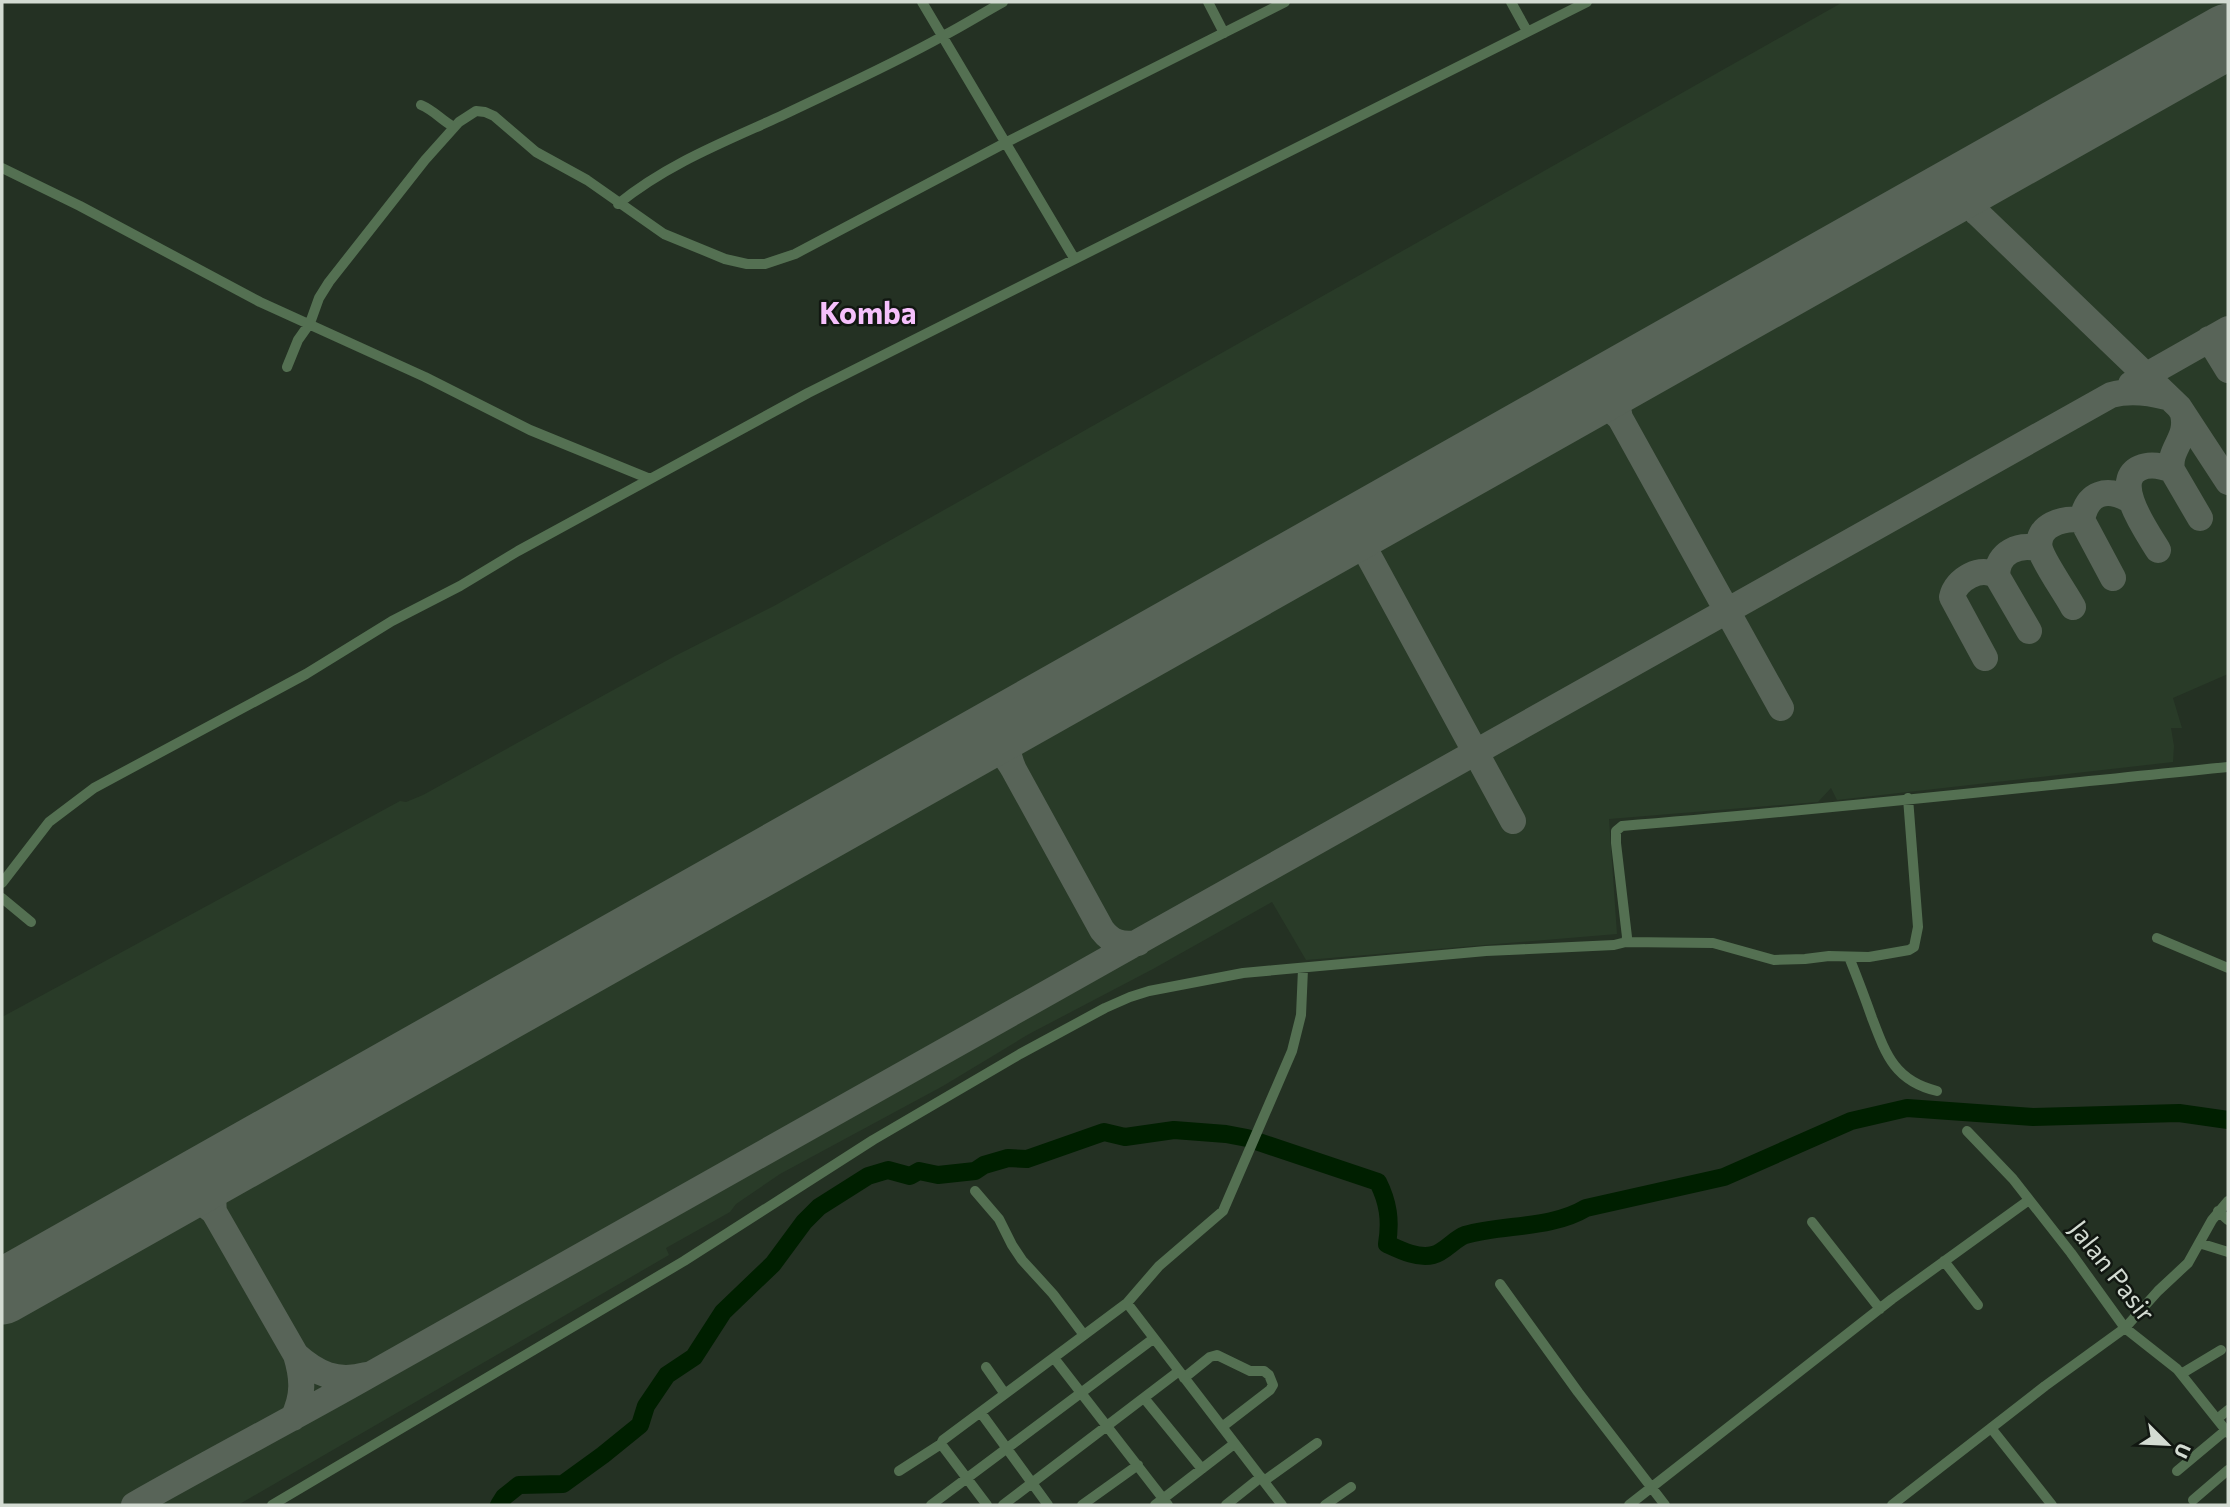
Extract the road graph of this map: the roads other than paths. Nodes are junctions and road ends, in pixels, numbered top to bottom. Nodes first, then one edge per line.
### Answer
1 (922, 2) edge
2 (1003, 2) edge
3 (1208, 2) edge
4 (1285, 2) edge
5 (1511, 2) edge
6 (1587, 2) edge
7 (1527, 31) junction
8 (1224, 33) junction
9 (943, 37) junction
10 (421, 105) dead end
11 (454, 127) junction
12 (1005, 143) junction
13 (2, 168) edge
14 (618, 204) junction
15 (1074, 258) junction
16 (310, 323) junction
17 (287, 367) dead end
18 (650, 479) junction
19 (2228, 767) edge
20 (1908, 798) junction
21 (2, 883) edge
22 (2, 898) edge
23 (31, 922) dead end
24 (2157, 938) dead end
25 (1626, 942) junction
26 (1849, 957) junction
27 (2228, 968) edge
28 (1303, 969) junction
29 (1937, 1091) dead end
30 (1967, 1131) dead end
31 (975, 1191) dead end
32 (2029, 1200) junction
33 (2228, 1201) edge
34 (2218, 1211) junction
35 (2228, 1220) edge
36 (1812, 1222) dead end
37 (2199, 1243) junction
38 (2228, 1252) edge
39 (1944, 1261) junction
40 (1500, 1284) dead end
41 (1127, 1303) junction
42 (1978, 1305) dead end
43 (1880, 1308) junction
44 (2125, 1328) junction
45 (1084, 1335) junction
46 (1153, 1339) junction
47 (2221, 1350) dead end
48 (1054, 1358) junction
49 (986, 1367) dead end
50 (1181, 1374) junction
51 (2181, 1374) junction
52 (1005, 1394) junction
53 (1080, 1394) junction
54 (1144, 1398) junction
55 (2228, 1410) edge
56 (981, 1413) junction
57 (2217, 1419) junction
58 (1222, 1427) junction
59 (1107, 1428) junction
60 (1991, 1428) junction
61 (2227, 1432) edge
62 (1317, 1443) dead end
63 (942, 1444) junction
64 (1234, 1444) junction
65 (1007, 1450) junction
66 (1138, 1465) junction
67 (1202, 1469) junction
68 (2228, 1470) edge
69 (899, 1471) dead end
70 (2177, 1471) dead end
71 (968, 1479) junction
72 (1263, 1479) junction
73 (1032, 1484) junction
74 (1350, 1487) dead end
75 (1652, 1487) junction
76 (2193, 1500) dead end
77 (1162, 1503) edge
78 (273, 1505) edge
79 (931, 1505) edge
80 (987, 1505) edge
81 (1003, 1505) edge
82 (1048, 1505) edge
83 (1082, 1505) edge
84 (1226, 1505) edge
85 (1282, 1505) edge
86 (1325, 1505) edge
87 (1629, 1505) edge
88 (1665, 1505) edge
89 (1892, 1505) edge
90 (2052, 1505) edge

1 - 9 street
2 - 9 street
3 - 8 street
4 - 8 street
5 - 7 street
6 - 7 street
7 - 15 street
8 - 12 street
9 - 12 street
9 - 14 street
10 - 11 street
11 - 14 street
11 - 16 street
12 - 14 street
12 - 15 street
13 - 16 street
15 - 18 street
16 - 17 street
16 - 18 street
18 - 21 street
19 - 20 street
20 - 25 street
20 - 26 street
22 - 23 street
24 - 27 street
25 - 26 street
25 - 28 street
26 - 29 street
28 - 41 street
28 - 78 street
30 - 32 street, Jalan Pasir
31 - 45 street
32 - 39 street
32 - 44 street, Jalan Pasir
33 - 34 street
34 - 35 street
34 - 37 street
36 - 43 street
37 - 38 street
37 - 44 street
39 - 42 street
39 - 43 street
40 - 75 street
41 - 45 street
41 - 46 street
43 - 75 street
44 - 51 street, Jalan Pasir
44 - 60 street
45 - 48 street
46 - 50 street
46 - 53 street
47 - 51 street
48 - 52 street
48 - 53 street
49 - 52 street
50 - 54 street
50 - 58 street
50 - 58 street
51 - 57 street, Jalan Pasir
52 - 56 street
53 - 59 street
53 - 65 street
54 - 59 street
54 - 67 street
55 - 57 street
56 - 63 street
56 - 65 street
57 - 61 street, Jalan Pasir
58 - 64 street
59 - 66 street
59 - 73 street
60 - 89 street
60 - 90 street
61 - 70 street
62 - 72 street
63 - 69 street
63 - 71 street
64 - 67 street
64 - 72 street
65 - 71 street
65 - 73 street
66 - 77 street
66 - 83 street
67 - 77 street
68 - 76 street
71 - 79 street
71 - 80 street
72 - 84 street
72 - 85 street
73 - 81 street
73 - 82 street
74 - 86 street
75 - 87 street
75 - 88 street

